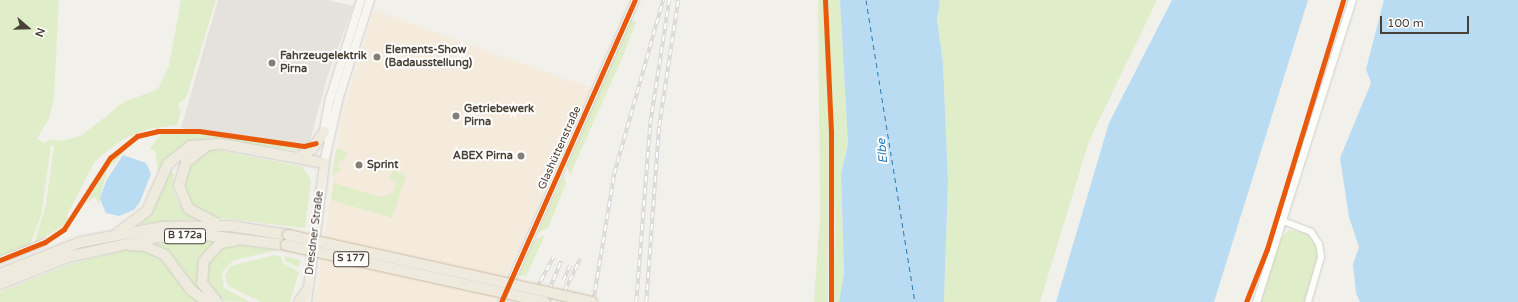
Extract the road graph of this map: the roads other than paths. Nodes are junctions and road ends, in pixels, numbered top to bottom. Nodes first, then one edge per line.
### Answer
1 (361, 0) edge
2 (370, 0) edge
3 (635, 0) edge
4 (1352, 0) edge
5 (326, 135) junction
6 (215, 144) junction
7 (298, 158) junction
8 (324, 163) junction
9 (1283, 221) junction
10 (230, 226) junction
11 (116, 234) junction
12 (262, 240) junction
13 (287, 240) junction
14 (45, 242) dead end
15 (108, 246) junction
16 (0, 260) edge
17 (0, 274) edge
18 (0, 284) edge
19 (307, 290) junction
20 (207, 302) edge
21 (217, 302) edge
22 (298, 302) edge
23 (306, 302) edge
24 (501, 302) edge
25 (545, 302) edge
26 (592, 302) edge
27 (1256, 302) edge
28 (1308, 302) edge

1 - 5 main road, Dresdner Straße
2 - 5 main road, Dresdner Straße
3 - 24 street, Glashüttenstraße
4 - 9 street
5 - 7 highway
5 - 8 main road, Dresdner Straße
6 - 7 highway
6 - 10 highway
6 - 11 highway
7 - 8 highway
8 - 19 main road, Dresdner Straße
9 - 27 street
9 - 28 street
10 - 11 highway, B 172a
10 - 13 highway, B 172a
11 - 17 highway, B 172a
12 - 13 highway, B 172a
12 - 15 highway, B 172a
12 - 21 highway
13 - 25 highway, S 177, bridge
13 - 26 highway, S 177, bridge
14 - 16 street
15 - 18 highway, B 172a
15 - 20 highway
19 - 22 highway
19 - 23 main road, Dresdner Straße

